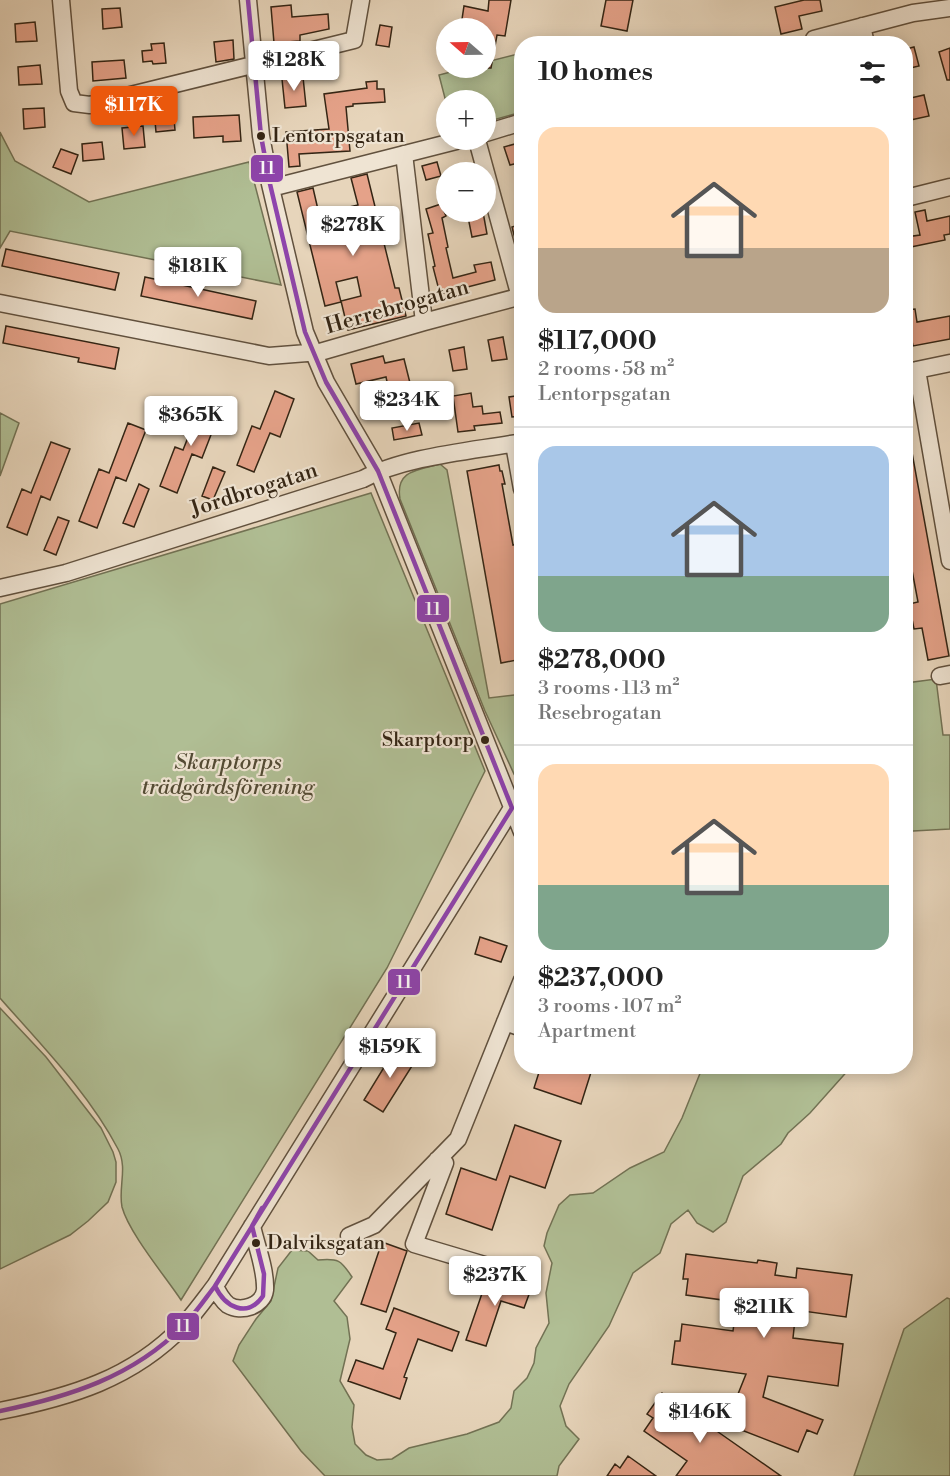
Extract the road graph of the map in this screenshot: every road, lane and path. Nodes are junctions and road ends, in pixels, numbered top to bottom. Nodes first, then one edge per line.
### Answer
1 (61, 0) edge
2 (248, 0) edge
3 (361, 0) edge
4 (913, 6) edge
5 (950, 8) edge
6 (862, 26) junction
7 (825, 36) edge
8 (864, 36) edge
9 (254, 65) junction
10 (514, 124) edge
11 (496, 130) edge
12 (436, 146) edge
13 (480, 150) edge
14 (404, 154) junction
15 (950, 187) edge
16 (271, 188) junction
17 (913, 196) edge
18 (514, 272) edge
19 (514, 299) edge
20 (0, 303) edge
21 (424, 322) junction
22 (313, 354) junction
23 (950, 363) edge
24 (913, 371) edge
25 (913, 376) edge
26 (514, 444) edge
27 (378, 471) junction
28 (950, 561) edge
29 (0, 588) edge
30 (512, 808) junction
31 (514, 813) edge
32 (514, 1000) edge
33 (505, 1022) junction
34 (514, 1025) edge
35 (437, 1160) junction
36 (252, 1226) junction
37 (349, 1236) dead end
38 (488, 1266) dead end
39 (215, 1286) junction
40 (0, 1411) edge

1 - 9 street
2 - 9 street
3 - 9 street
4 - 5 street
4 - 6 street
6 - 7 street
6 - 8 street
9 - 16 street
10 - 11 street
12 - 14 street
13 - 18 street
14 - 16 street
14 - 21 street
15 - 17 street
16 - 22 street
19 - 21 street, Herrebrogatan
20 - 22 street, Herrebrogatan
21 - 22 street, Herrebrogatan
22 - 27 street
23 - 24 street
25 - 28 street
26 - 27 street, Jordbrogatan
27 - 29 street, Jordbrogatan
27 - 30 street
30 - 31 street
30 - 36 street
32 - 33 street
33 - 34 street
33 - 35 street
35 - 37 street
35 - 38 street
36 - 39 street
36 - 39 street
39 - 40 street

